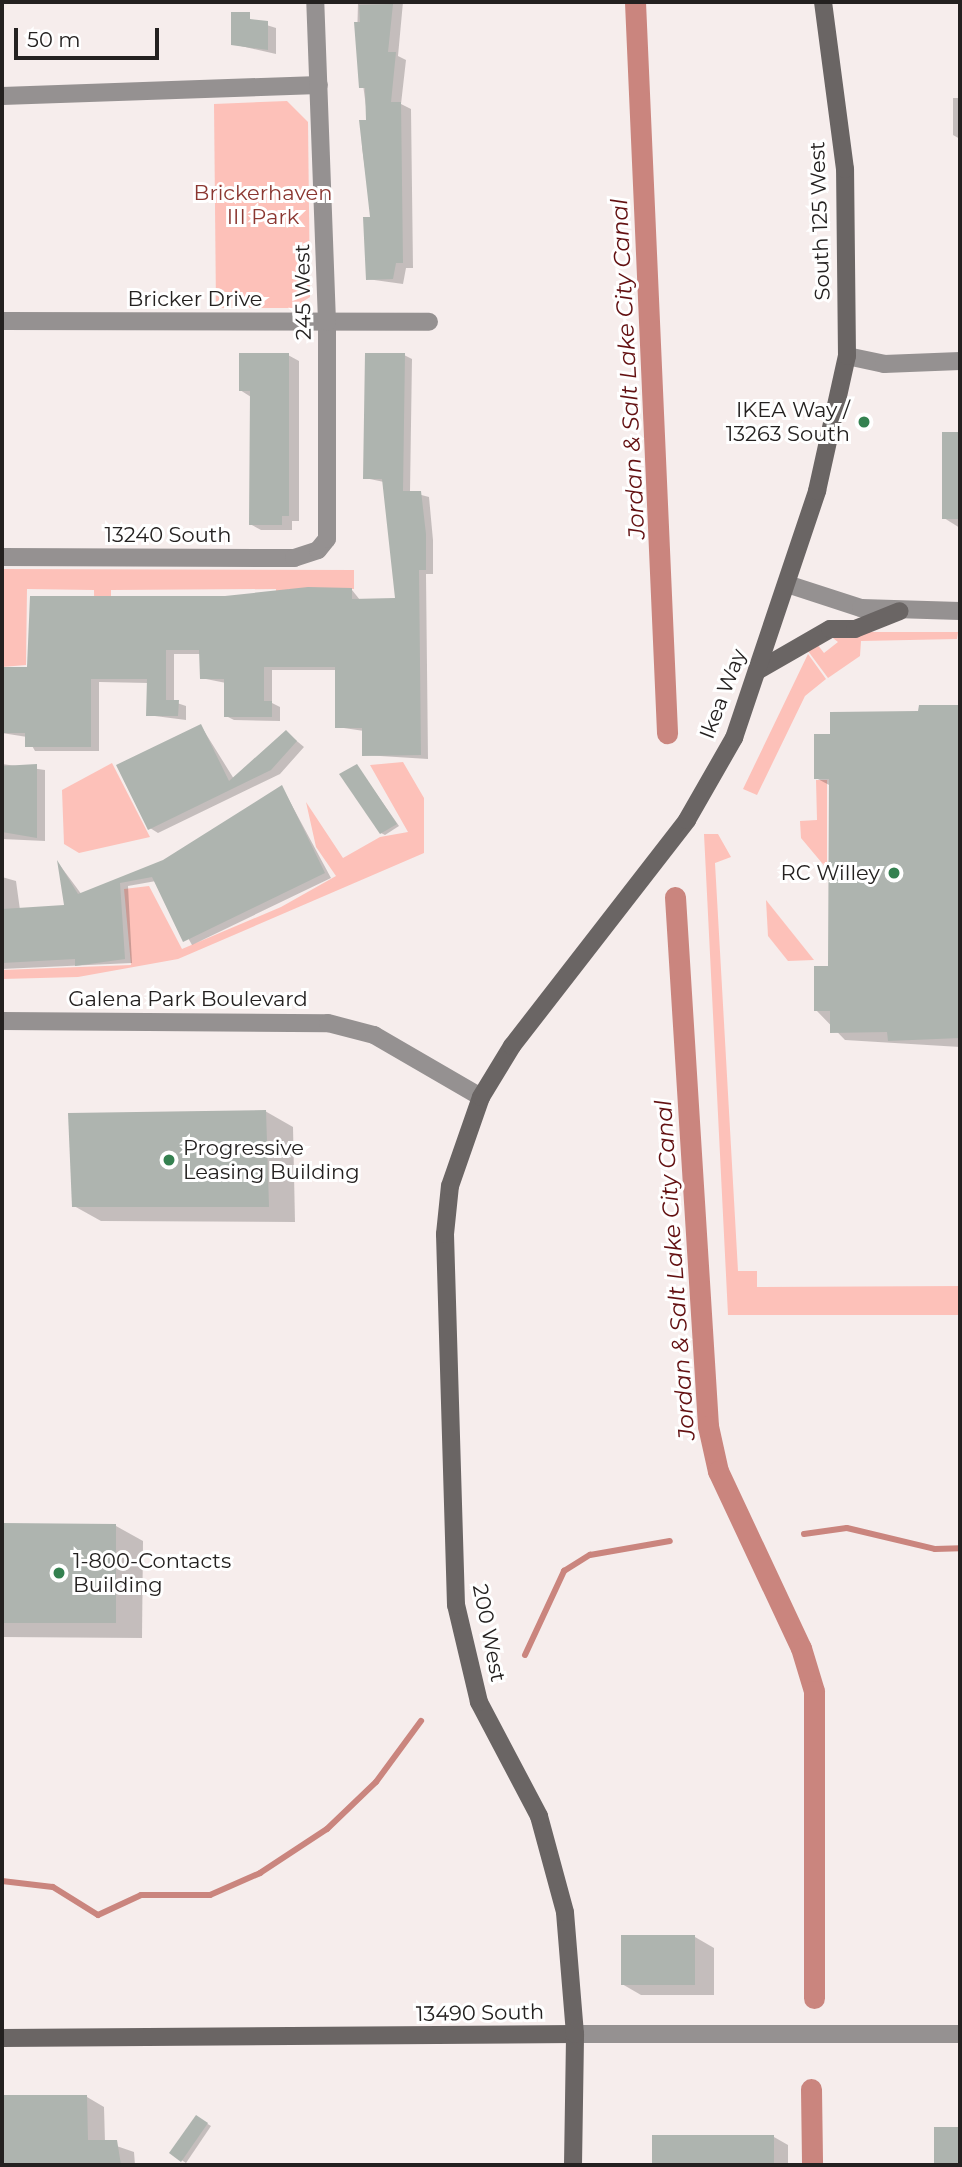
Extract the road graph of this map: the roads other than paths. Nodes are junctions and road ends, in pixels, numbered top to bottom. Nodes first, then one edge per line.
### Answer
1 (315, 2) edge
2 (822, 2) edge
3 (319, 85) junction
4 (2, 96) edge
5 (2, 321) edge
6 (327, 322) junction
7 (429, 323) dead end
8 (847, 356) junction
9 (960, 361) edge
10 (327, 539) joint
11 (2, 557) edge
12 (787, 584) junction
13 (900, 611) junction
14 (960, 611) edge
15 (757, 671) junction
16 (2, 1021) edge
17 (481, 1097) junction
18 (575, 2034) junction
19 (960, 2034) edge
20 (2, 2038) edge
21 (573, 2165) edge

1 - 3 street, 245 West
2 - 8 main road, South 125 West
3 - 4 street
3 - 6 street, 245 West
5 - 6 street, Bricker Drive
6 - 7 street, Bricker Drive
6 - 10 street, 245 West
8 - 9 street
8 - 12 main road, Ikea Way
10 - 11 street, 13240 South
12 - 13 street
12 - 15 main road, Ikea Way
13 - 14 street
13 - 15 main road
15 - 17 main road, Ikea Way
16 - 17 street, Galena Park Boulevard
17 - 18 main road, 200 West
18 - 19 street, 13490 South
18 - 20 main road, 13490 South
18 - 21 main road, 200 West

